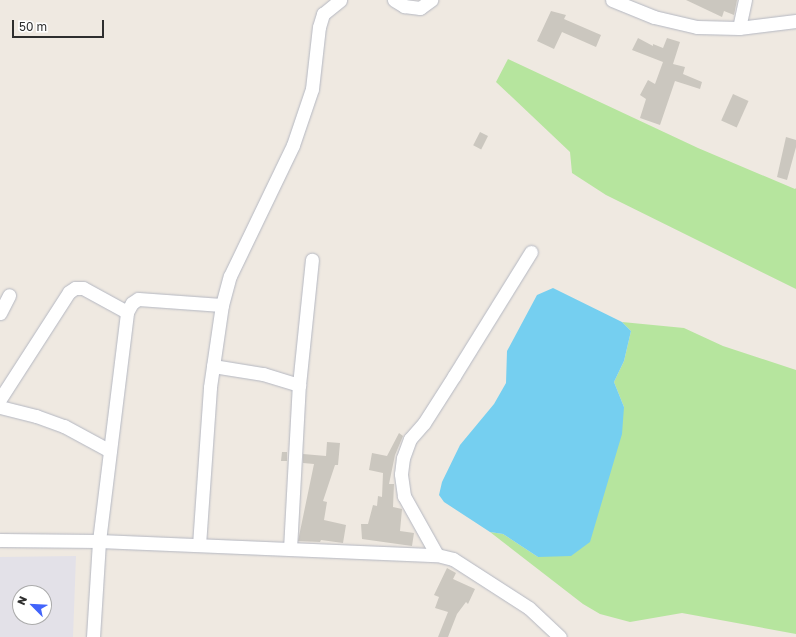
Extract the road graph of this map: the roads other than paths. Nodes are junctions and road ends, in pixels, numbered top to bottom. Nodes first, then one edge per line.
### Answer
1 (340, 0) edge
2 (394, 0) edge
3 (431, 0) edge
4 (612, 0) edge
5 (745, 0) edge
6 (796, 21) edge
7 (739, 28) junction
8 (531, 252) dead end
9 (312, 260) dead end
10 (9, 295) dead end
11 (222, 305) junction
12 (127, 312) junction
13 (0, 313) edge
14 (213, 366) junction
15 (299, 385) junction
16 (0, 399) edge
17 (0, 407) edge
18 (110, 451) junction
19 (0, 540) edge
20 (99, 540) junction
21 (199, 545) junction
22 (290, 549) junction
23 (437, 555) junction
24 (93, 637) edge
25 (560, 637) edge

1 - 11 street
2 - 3 street
4 - 7 street
5 - 7 street
6 - 7 street
8 - 23 street
9 - 15 street
10 - 13 street
11 - 12 street
11 - 14 street
12 - 16 street
12 - 18 street
14 - 15 street
14 - 21 street
15 - 22 street
17 - 18 street
18 - 20 street
19 - 20 street
20 - 21 street
20 - 24 street
21 - 22 street
22 - 23 street
23 - 25 street

